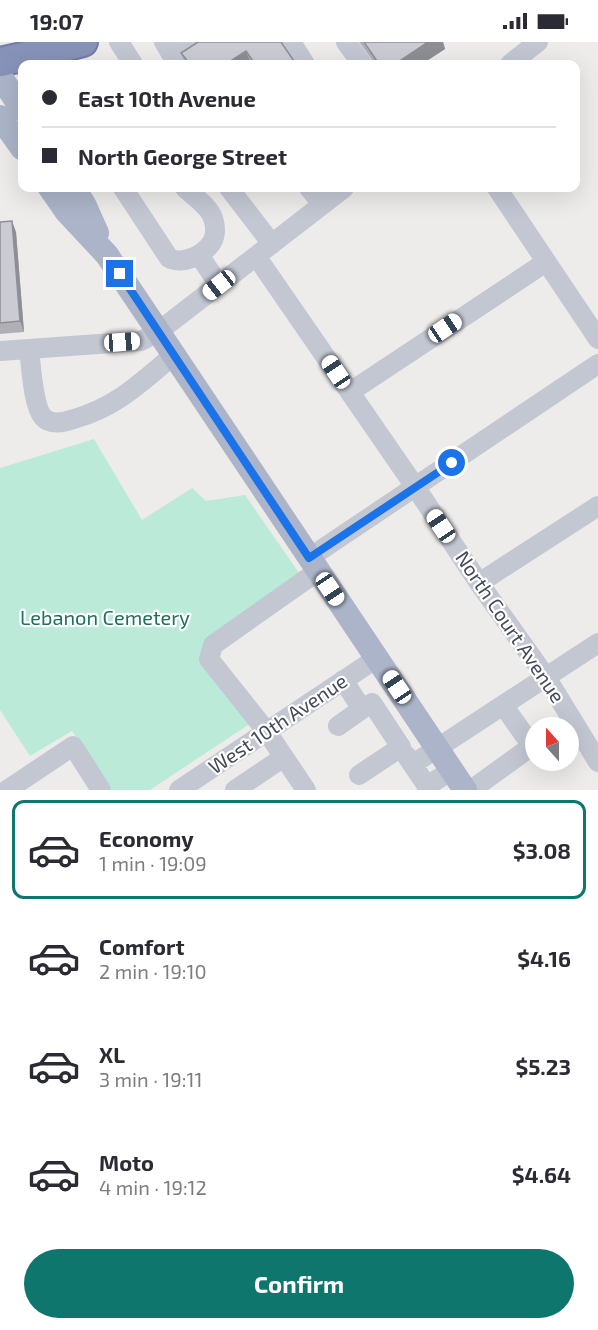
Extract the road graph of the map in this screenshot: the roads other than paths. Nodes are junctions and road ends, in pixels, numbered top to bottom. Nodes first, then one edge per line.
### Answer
1 (83, 42) edge
2 (88, 42) edge
3 (119, 42) edge
4 (192, 42) edge
5 (291, 42) edge
6 (346, 42) edge
7 (538, 42) edge
8 (171, 54) edge
9 (69, 60) edge
10 (130, 60) edge
11 (302, 60) edge
12 (359, 60) edge
13 (515, 60) edge
14 (0, 62) edge
15 (0, 76) edge
16 (18, 103) edge
17 (0, 117) edge
18 (18, 142) edge
19 (53, 192) edge
20 (76, 192) edge
21 (126, 192) edge
22 (189, 192) edge
23 (206, 192) edge
24 (231, 192) edge
25 (312, 192) edge
26 (338, 192) edge
27 (500, 192) edge
28 (322, 204) junction
29 (205, 249) junction
30 (264, 250) junction
31 (107, 255) junction
32 (546, 261) junction
33 (219, 285) junction
34 (159, 331) junction
35 (598, 339) edge
36 (29, 349) junction
37 (0, 351) edge
38 (175, 354) junction
39 (598, 364) edge
40 (350, 392) junction
41 (416, 488) junction
42 (598, 506) edge
43 (314, 565) junction
44 (479, 583) junction
45 (598, 643) edge
46 (377, 658) junction
47 (546, 677) junction
48 (343, 680) junction
49 (397, 687) junction
50 (503, 705) junction
51 (367, 706) junction
52 (418, 719) junction
53 (338, 726) dead end
54 (267, 732) junction
55 (397, 741) junction
56 (437, 747) junction
57 (284, 758) junction
58 (598, 762) edge
59 (413, 764) junction
60 (452, 770) junction
61 (359, 775) dead end
62 (6, 790) edge
63 (101, 790) edge
64 (179, 790) edge
65 (236, 790) edge
66 (306, 790) edge
67 (465, 790) edge
68 (471, 790) edge

1 - 14 highway
2 - 9 highway
3 - 10 street
4 - 8 street
5 - 11 street
6 - 12 street
7 - 13 street
15 - 16 main road
17 - 18 main road
19 - 31 main road
20 - 31 main road
21 - 29 street
22 - 29 street
23 - 29 street
24 - 30 street, North Court Avenue
25 - 28 street
26 - 28 street
27 - 32 street
28 - 30 street
29 - 33 street
30 - 33 street
30 - 40 street, North Court Avenue
31 - 34 main road
32 - 35 street
32 - 40 street
33 - 34 street
34 - 36 street
34 - 38 main road
36 - 37 street
36 - 38 street
38 - 43 main road
39 - 41 street
40 - 41 street, North Court Avenue
41 - 43 street
41 - 44 street, North Court Avenue
42 - 44 street
43 - 46 main road
43 - 54 street
44 - 47 street, North Court Avenue
45 - 47 street
46 - 48 street, West 10th Avenue
46 - 49 main road
47 - 50 street
47 - 58 street, North Court Avenue
48 - 51 street
48 - 54 street, West 10th Avenue
49 - 51 street
49 - 52 main road
50 - 56 street
50 - 68 street
51 - 53 street
51 - 55 street
52 - 55 street
52 - 56 main road
54 - 57 street
54 - 64 street, West 10th Avenue
55 - 59 street
55 - 61 street
56 - 59 street
56 - 60 main road
57 - 65 street
57 - 66 street
59 - 60 street
60 - 67 main road
62 - 63 street

